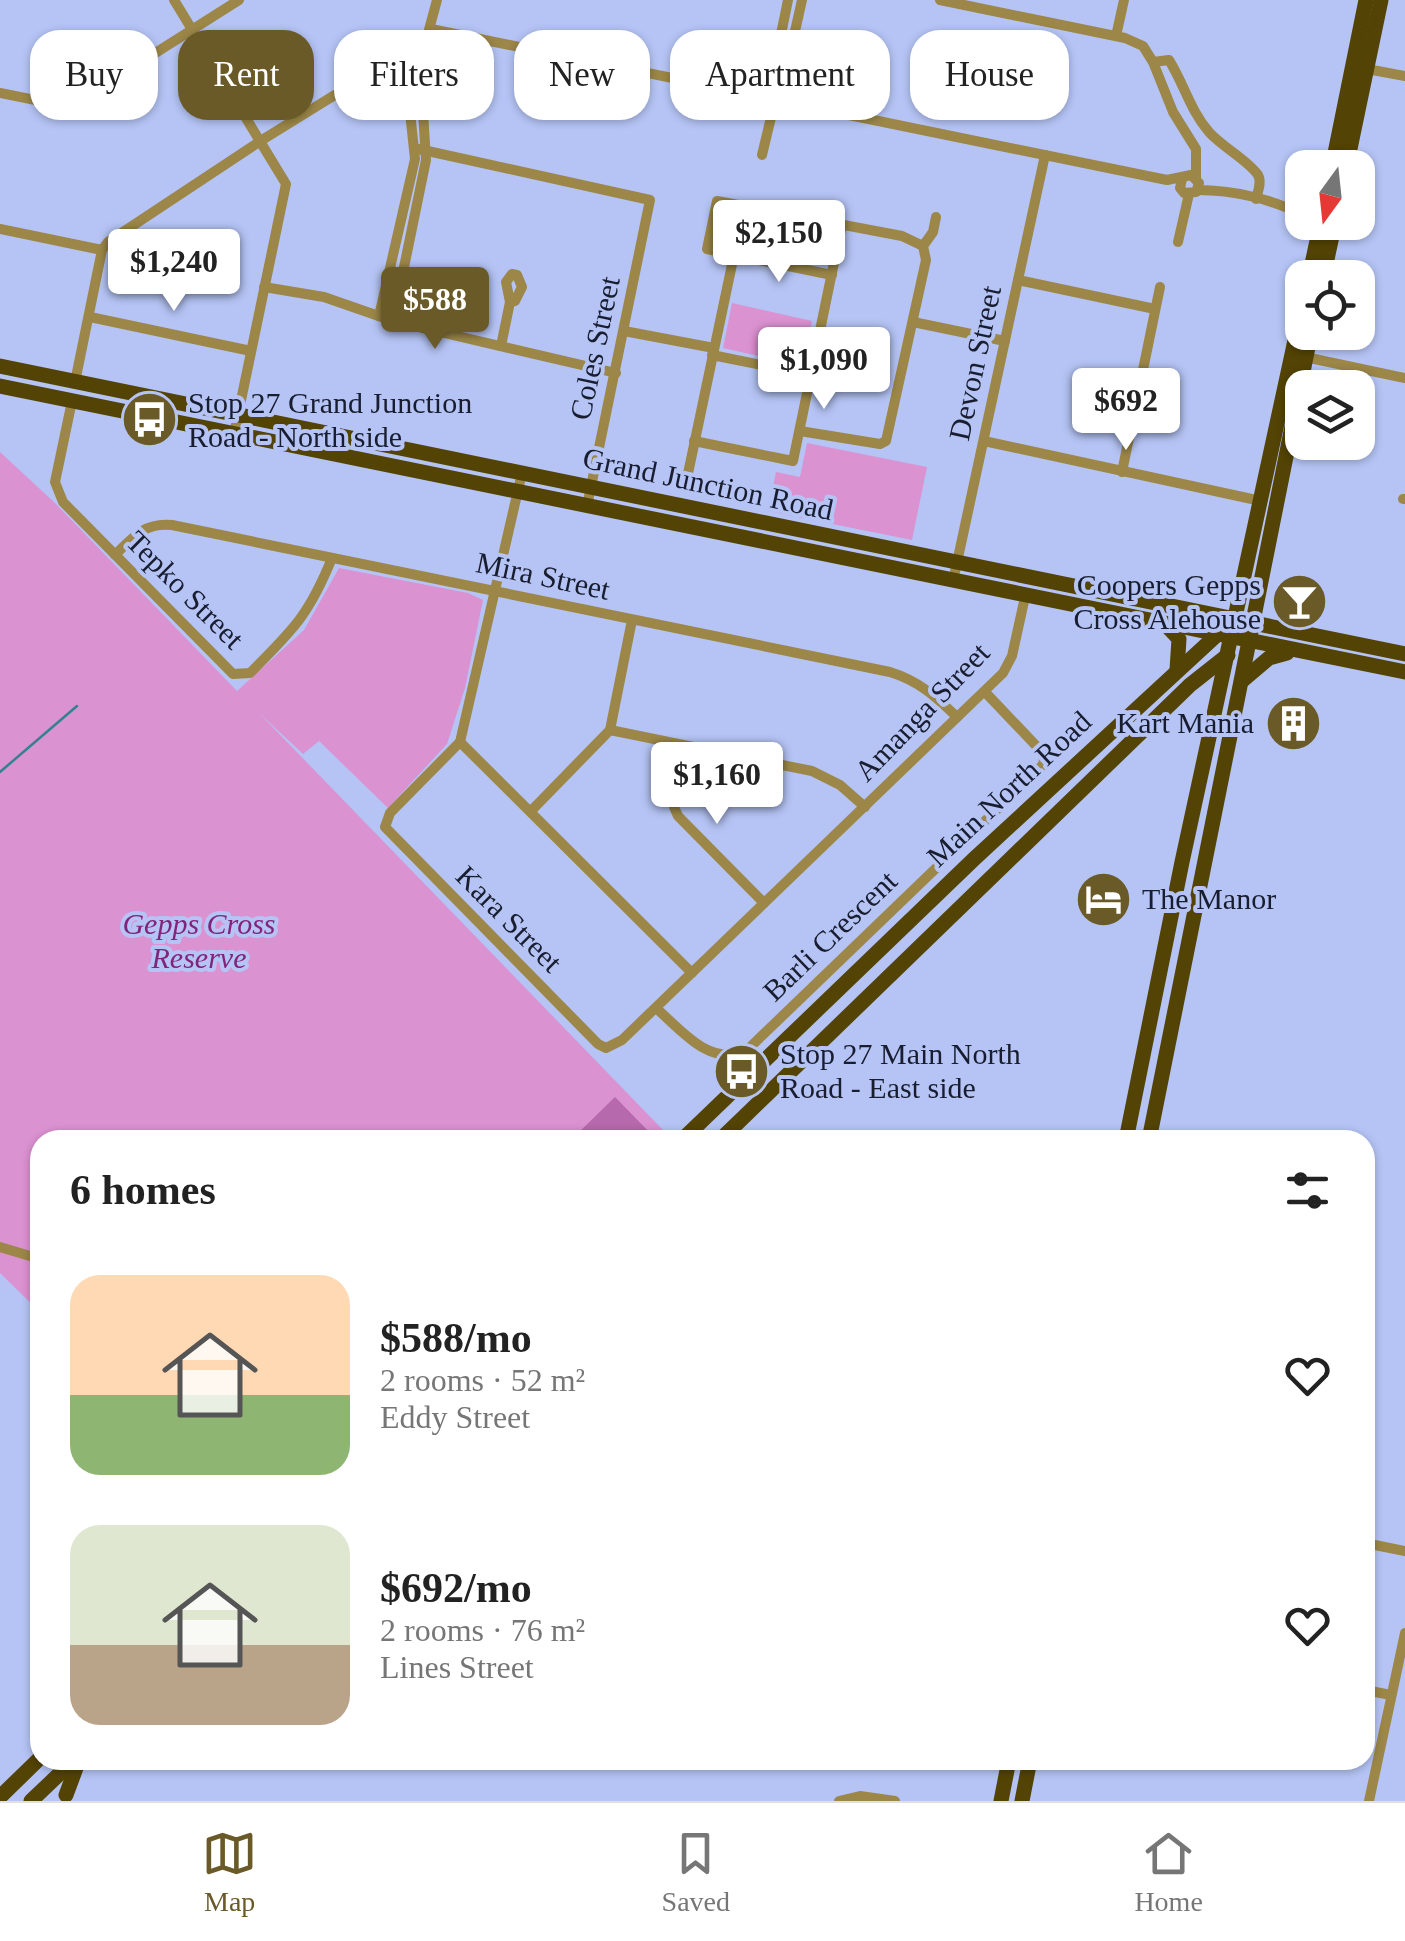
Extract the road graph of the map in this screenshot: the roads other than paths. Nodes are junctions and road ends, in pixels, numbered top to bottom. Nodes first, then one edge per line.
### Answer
1 (174, 0) edge
2 (239, 0) edge
3 (437, 0) edge
4 (788, 0) edge
5 (802, 0) edge
6 (940, 0) edge
7 (1124, 0) edge
8 (1366, 0) edge
9 (1379, 0) edge
10 (1361, 23) junction
11 (431, 29) joint
12 (194, 30) joint
13 (784, 30) edge
14 (794, 30) edge
15 (1116, 36) junction
16 (178, 40) edge
17 (1153, 62) junction
18 (1359, 68) junction
19 (1405, 76) edge
20 (670, 79) edge
21 (0, 93) edge
22 (334, 96) edge
23 (250, 120) edge
24 (414, 120) edge
25 (770, 120) edge
26 (874, 120) edge
27 (262, 140) junction
28 (420, 148) junction
29 (1337, 150) edge
30 (1348, 150) edge
31 (762, 155) dead end
32 (1045, 155) junction
33 (1190, 184) junction
34 (1256, 198) junction
35 (1285, 207) edge
36 (936, 217) dead end
37 (842, 224) junction
38 (0, 229) edge
39 (1178, 242) dead end
40 (923, 246) junction
41 (102, 250) junction
42 (734, 255) junction
43 (832, 275) junction
44 (1018, 280) junction
45 (264, 286) junction
46 (1160, 287) dead end
47 (510, 302) dead end
48 (1155, 309) junction
49 (379, 316) junction
50 (90, 317) junction
51 (393, 322) junction
52 (913, 322) junction
53 (624, 330) junction
54 (1005, 341) junction
55 (502, 346) junction
56 (250, 350) junction
57 (1299, 350) edge
58 (1302, 350) edge
59 (713, 352) junction
60 (1299, 356) junction
61 (0, 366) edge
62 (616, 373) junction
63 (810, 376) junction
64 (1405, 378) edge
65 (75, 382) junction
66 (0, 386) edge
67 (72, 401) junction
68 (237, 416) junction
69 (800, 431) junction
70 (234, 434) junction
71 (694, 441) junction
72 (984, 441) junction
73 (1122, 472) junction
74 (522, 473) junction
75 (686, 483) dead end
76 (591, 487) junction
77 (518, 492) junction
78 (1261, 502) junction
79 (587, 506) junction
80 (115, 554) junction
81 (332, 558) junction
82 (958, 562) junction
83 (1015, 574) junction
84 (1042, 580) junction
85 (953, 581) junction
86 (496, 592) junction
87 (1025, 597) junction
88 (632, 620) junction
89 (1243, 621) junction
90 (1166, 625) junction
91 (1248, 642) junction
92 (1224, 643) junction
93 (1296, 652) junction
94 (1405, 654) edge
95 (1177, 670) junction
96 (1405, 672) edge
97 (1242, 680) junction
98 (1190, 685) junction
99 (985, 692) junction
100 (1217, 700) junction
101 (958, 717) junction
102 (610, 730) junction
103 (460, 742) junction
104 (685, 746) junction
105 (1055, 786) junction
106 (1070, 801) junction
107 (865, 808) junction
108 (531, 811) junction
109 (1182, 862) junction
110 (1203, 867) junction
111 (764, 903) junction
112 (692, 974) junction
113 (656, 1008) junction
114 (606, 1048) joint
115 (692, 1130) edge
116 (730, 1130) edge
117 (1128, 1130) edge
118 (1151, 1130) edge
119 (0, 1247) edge
120 (30, 1257) edge
121 (1375, 1544) edge
122 (1405, 1551) edge
123 (1405, 1632) edge
124 (1375, 1692) edge
125 (1390, 1695) junction
126 (30, 1768) edge
127 (37, 1770) edge
128 (69, 1770) edge
129 (1007, 1770) edge
130 (1027, 1770) edge
131 (1029, 1770) edge
132 (52, 1795) edge
133 (0, 1797) edge
134 (838, 1801) edge
135 (895, 1801) edge
136 (1000, 1801) edge
137 (1013, 1801) edge
138 (1022, 1801) edge
139 (1369, 1801) edge

1 - 12 street
2 - 12 street
3 - 11 street
4 - 13 street
5 - 14 street
6 - 15 street
7 - 15 street
8 - 10 highway
9 - 10 highway
9 - 18 highway
10 - 18 highway
11 - 20 street
15 - 17 street
16 - 21 street
17 - 33 street
17 - 34 street
18 - 19 street
18 - 29 highway
18 - 30 highway
22 - 27 street
23 - 27 street
24 - 28 street
25 - 31 street
26 - 32 street
27 - 41 street
27 - 45 street
28 - 49 street
28 - 51 street
28 - 53 street, Coles Street
32 - 33 street
32 - 44 street, Devon Street
33 - 34 street
33 - 39 street
34 - 35 street
36 - 40 street
37 - 40 street
37 - 42 street
37 - 43 street
38 - 41 street
40 - 52 street
41 - 50 street
42 - 43 street
42 - 59 street
43 - 63 street
44 - 48 street
44 - 54 street, Devon Street
45 - 49 street
45 - 56 street
46 - 48 street
47 - 55 street
48 - 73 street
49 - 51 street
50 - 56 street
50 - 65 street
51 - 55 street
52 - 54 street
52 - 69 street
53 - 59 street
53 - 62 street, Coles Street
54 - 72 street, Devon Street
55 - 62 street
56 - 68 street
57 - 60 highway
58 - 60 highway
59 - 63 street
59 - 71 street
60 - 64 street
60 - 78 highway
60 - 89 highway
61 - 65 highway, Grand Junction Road
62 - 76 street, Coles Street
63 - 69 street
65 - 68 highway, Grand Junction Road
66 - 67 highway, Grand Junction Road
67 - 70 highway, Grand Junction Road
67 - 80 street, Tepko Street
68 - 70 street
68 - 74 highway, Grand Junction Road
69 - 71 street
70 - 77 highway, Grand Junction Road
71 - 75 street
72 - 73 street
72 - 82 street, Devon Street
73 - 78 street
74 - 76 highway, Grand Junction Road
74 - 77 street
76 - 79 street, Coles Street
76 - 82 highway, Grand Junction Road
77 - 79 highway, Grand Junction Road
77 - 86 street
78 - 89 highway
79 - 85 highway, Grand Junction Road
80 - 81 street, Mira Street
80 - 81 street, Tepko Street
81 - 86 street, Mira Street
82 - 83 highway, Grand Junction Road
82 - 85 street, Devon Street
83 - 84 highway, Grand Junction Road
83 - 87 highway
84 - 87 highway
84 - 89 highway, Grand Junction Road
85 - 87 highway, Grand Junction Road
86 - 88 street, Mira Street
86 - 103 street
87 - 90 highway, Grand Junction Road
87 - 99 street, Amanga Street
88 - 101 street, Mira Street
88 - 102 street
89 - 91 highway
89 - 92 highway, Main North Road
89 - 94 highway, Grand Junction Road
90 - 92 highway, Grand Junction Road
90 - 95 highway
91 - 92 highway, Grand Junction Road
91 - 93 highway, Grand Junction Road
91 - 97 highway
92 - 95 highway, Main North Road
92 - 98 highway, Main North Road
92 - 100 highway
93 - 96 highway, Grand Junction Road
93 - 97 highway
95 - 105 highway, Main North Road
97 - 110 highway
98 - 100 highway
98 - 106 highway, Main North Road
99 - 101 street, Amanga Street
99 - 113 street, Barli Crescent
100 - 109 highway
101 - 107 street, Amanga Street
102 - 104 street
102 - 108 street
103 - 108 street
103 - 114 street, Kara Street
104 - 107 street
104 - 111 street
105 - 106 highway
105 - 115 highway, Main North Road
106 - 116 highway, Main North Road
107 - 111 street, Amanga Street
108 - 112 street
109 - 110 highway
109 - 117 highway
110 - 118 highway
111 - 112 street, Amanga Street
112 - 113 street, Amanga Street
113 - 114 street, Amanga Street
119 - 120 street
121 - 122 street
123 - 125 street
124 - 125 street
125 - 139 street
126 - 133 highway
127 - 132 highway
128 - 132 highway
129 - 136 highway
130 - 137 highway
131 - 138 highway
134 - 135 street

